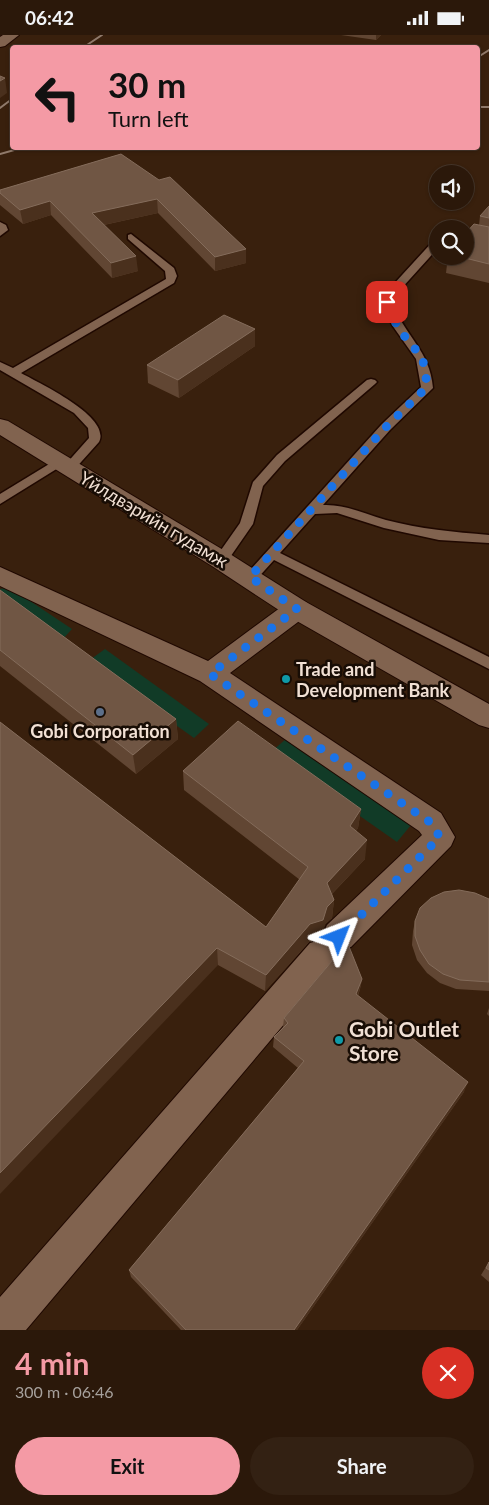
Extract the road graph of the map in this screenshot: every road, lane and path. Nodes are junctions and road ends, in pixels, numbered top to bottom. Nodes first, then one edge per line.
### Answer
1 (12, 35) edge
2 (0, 43) edge
3 (0, 225) edge
4 (0, 233) edge
5 (131, 237) dead end
6 (429, 251) edge
7 (0, 365) edge
8 (13, 373) junction
9 (371, 382) dead end
10 (0, 426) edge
11 (64, 465) junction
12 (0, 500) edge
13 (311, 511) junction
14 (489, 539) edge
15 (272, 553) junction
16 (221, 560) junction
17 (0, 576) edge
18 (250, 577) junction
19 (297, 609) junction
20 (489, 664) edge
21 (210, 674) junction
22 (489, 717) edge
23 (0, 1329) edge

1 - 2 street
3 - 4 lane
5 - 8 lane
6 - 13 lane
7 - 8 lane
8 - 11 lane
9 - 16 lane
10 - 11 street, Yйлдвэрийн гудамж
11 - 12 lane
11 - 16 street, Yйлдвэрийн гудамж
13 - 14 lane
13 - 15 lane
15 - 18 lane
15 - 20 lane
16 - 18 street, Yйлдвэрийн гудамж
17 - 21 street
18 - 19 street, Yйлдвэрийн гудамж
19 - 21 street
19 - 22 street, Yйлдвэрийн гудамж
21 - 23 street

